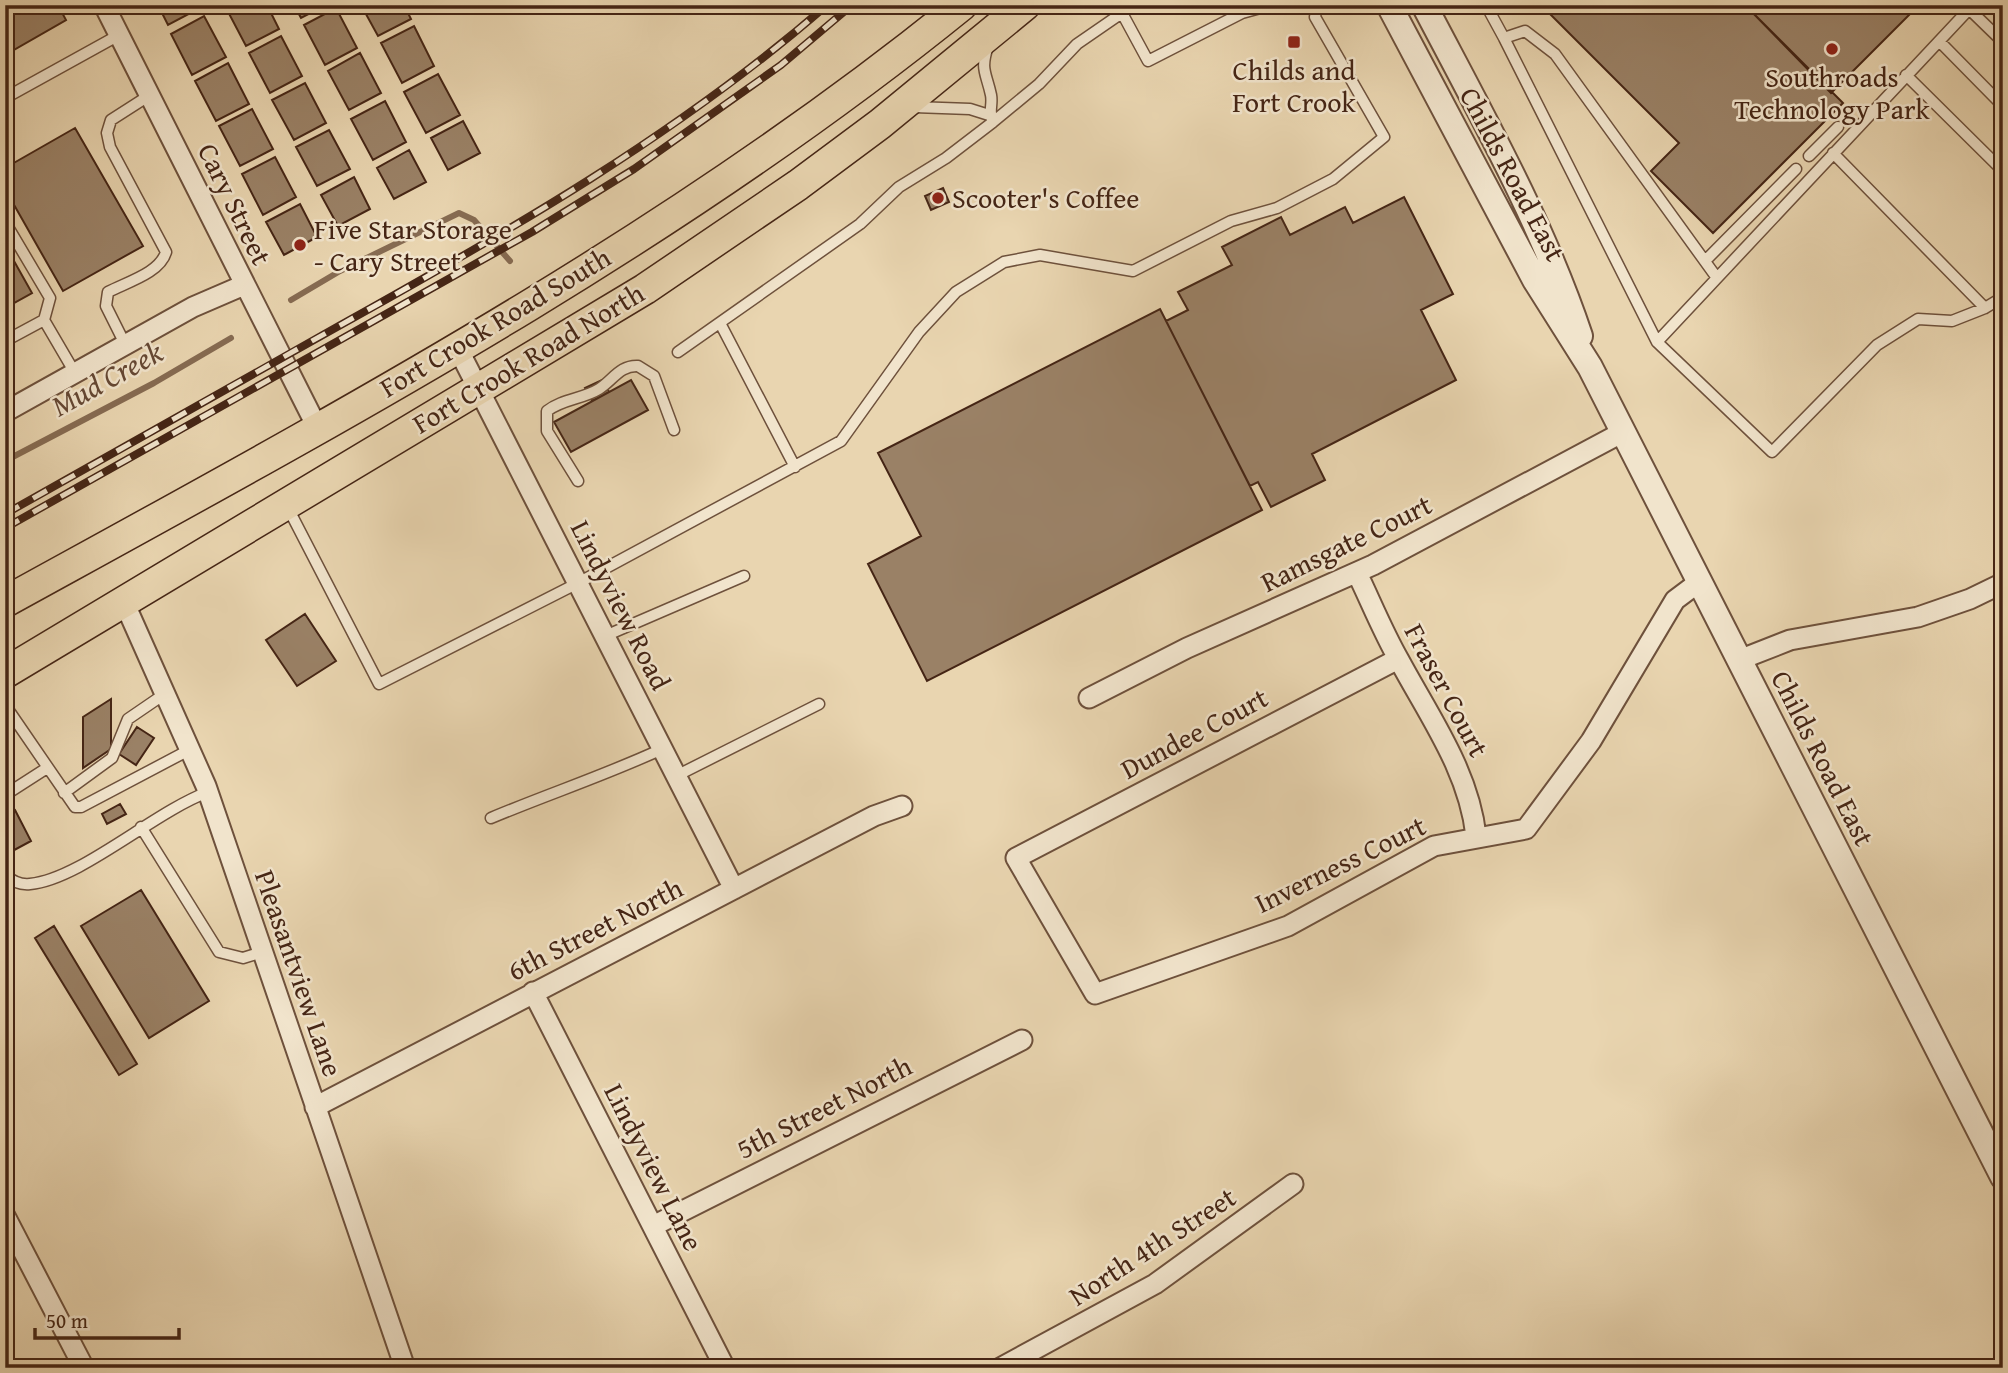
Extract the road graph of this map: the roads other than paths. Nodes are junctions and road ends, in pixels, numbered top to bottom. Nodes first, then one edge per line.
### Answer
1 (104, 5) edge
2 (962, 5) edge
3 (1025, 5) edge
4 (1270, 5) edge
5 (1317, 5) edge
6 (1389, 5) edge
7 (1424, 5) edge
8 (1486, 5) edge
9 (1971, 7) edge
10 (993, 32) junction
11 (119, 35) junction
12 (1504, 38) junction
13 (1940, 41) junction
14 (2003, 42) edge
15 (1906, 75) junction
16 (150, 95) junction
17 (5, 98) edge
18 (903, 106) junction
19 (2003, 106) edge
20 (991, 118) junction
21 (1838, 127) dead end
22 (1833, 153) junction
23 (1809, 156) dead end
24 (1796, 169) dead end
25 (2002, 170) edge
26 (5, 222) edge
27 (1705, 261) junction
28 (1717, 278) junction
29 (244, 285) junction
30 (2003, 297) edge
31 (1985, 308) junction
32 (44, 320) junction
33 (720, 323) junction
34 (5, 341) edge
35 (1657, 342) junction
36 (125, 344) junction
37 (457, 347) junction
38 (678, 352) dead end
39 (1590, 367) junction
40 (75, 373) junction
41 (478, 389) junction
42 (5, 412) edge
43 (317, 427) junction
44 (674, 430) dead end
45 (1623, 432) junction
46 (795, 467) junction
47 (579, 481) dead end
48 (286, 505) junction
49 (1357, 573) junction
50 (744, 576) dead end
51 (1699, 582) junction
52 (578, 583) junction
53 (2003, 583) edge
54 (5, 602) edge
55 (124, 602) junction
56 (606, 636) junction
57 (1398, 659) junction
58 (1739, 660) junction
59 (5, 673) edge
60 (166, 693) junction
61 (1088, 698) dead end
62 (819, 704) dead end
63 (5, 705) edge
64 (662, 748) junction
65 (191, 749) junction
66 (47, 768) junction
67 (676, 776) junction
68 (208, 792) junction
69 (64, 793) junction
70 (5, 795) edge
71 (902, 806) dead end
72 (491, 818) dead end
73 (141, 827) junction
74 (1476, 836) junction
75 (5, 875) edge
76 (734, 889) junction
77 (262, 952) junction
78 (533, 992) junction
79 (1095, 995) joint
80 (1021, 1040) dead end
81 (315, 1107) junction
82 (2003, 1177) edge
83 (1293, 1184) dead end
84 (5, 1216) edge
85 (653, 1226) junction
86 (84, 1368) edge
87 (405, 1368) edge
88 (725, 1368) edge
89 (1000, 1368) edge

1 - 11 street, Cary Street
2 - 37 main road, Fort Crook Road South
3 - 10 main road, Fort Crook Road North
4 - 20 lane
5 - 46 lane
6 - 39 street, Childs Road East
7 - 39 street, Childs Road East
8 - 12 lane
9 - 13 lane
9 - 14 lane
10 - 18 main road, Fort Crook Road North
10 - 20 lane
11 - 16 street, Cary Street
11 - 17 lane
12 - 27 lane
12 - 35 lane
13 - 15 lane
13 - 19 lane
15 - 22 lane
15 - 25 lane
16 - 29 street, Cary Street
16 - 36 lane
18 - 20 lane
18 - 41 main road, Fort Crook Road North
20 - 33 lane
21 - 23 lane
22 - 28 lane
22 - 31 lane
24 - 27 lane
26 - 32 lane
27 - 28 lane
28 - 35 lane
29 - 36 street
29 - 43 street, Cary Street
30 - 31 lane
31 - 35 lane
32 - 34 lane
32 - 40 lane
33 - 38 lane
33 - 46 lane
36 - 40 street
37 - 41 street, Lindyview Road
37 - 43 main road, Fort Crook Road South
39 - 45 street, Childs Road East
40 - 42 street
41 - 48 main road, Fort Crook Road North
41 - 52 street, Lindyview Road
43 - 54 main road, Fort Crook Road South
44 - 47 lane
45 - 49 street, Ramsgate Court
45 - 51 street, Childs Road East
46 - 52 lane
48 - 52 lane
48 - 55 main road, Fort Crook Road North
49 - 57 street, Fraser Court
49 - 61 street, Ramsgate Court
50 - 56 lane
51 - 58 street, Childs Road East
51 - 74 street, Inverness Court
52 - 56 street, Lindyview Road
53 - 58 street
55 - 59 main road, Fort Crook Road North
55 - 60 street, Pleasantview Lane
56 - 64 street, Lindyview Road
57 - 74 street, Fraser Court
57 - 79 street, Dundee Court
58 - 82 street, Childs Road East
60 - 65 street, Pleasantview Lane
60 - 69 lane
62 - 67 lane
63 - 66 lane
64 - 67 street, Lindyview Road
64 - 72 lane
65 - 68 street, Pleasantview Lane
65 - 69 lane
66 - 69 lane
66 - 70 lane
67 - 76 street, Lindyview Road
68 - 73 lane
68 - 77 street, Pleasantview Lane
71 - 76 street, 6th Street North
73 - 75 lane
73 - 77 lane
74 - 79 street, Inverness Court
76 - 78 street, 6th Street North
77 - 81 street, Pleasantview Lane
78 - 81 street, 6th Street North
78 - 85 street, Lindyview Lane
80 - 85 street, 5th Street North
81 - 87 street, Pleasantview Lane
83 - 89 street, North 4th Street
84 - 86 street
85 - 88 street, Lindyview Lane

